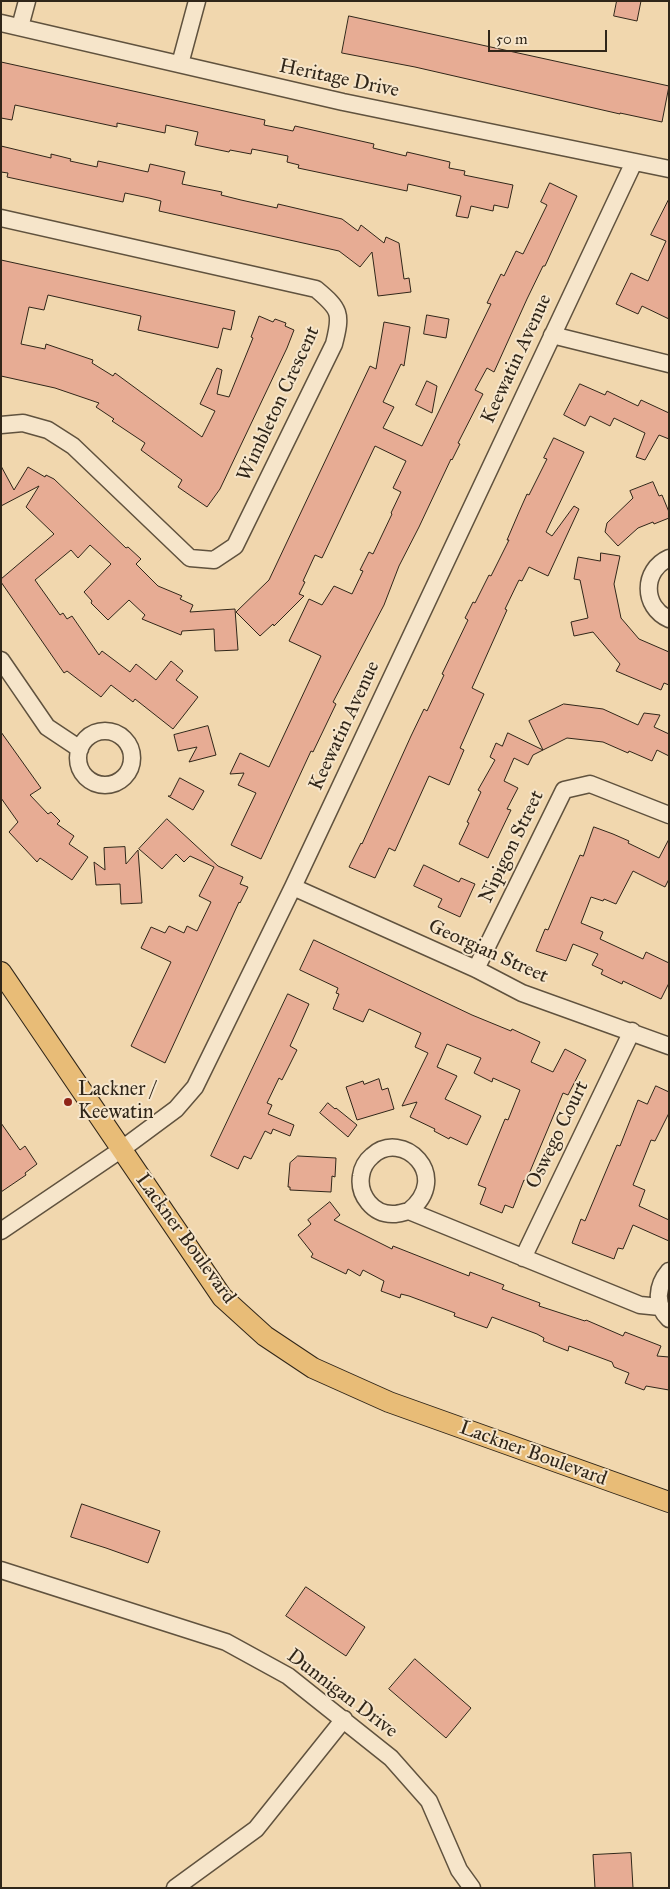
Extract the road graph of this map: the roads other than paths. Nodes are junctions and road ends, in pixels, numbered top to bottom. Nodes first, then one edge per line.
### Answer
1 (28, 1) edge
2 (194, 2) edge
3 (1, 23) edge
4 (20, 27) junction
5 (180, 64) junction
6 (634, 162) junction
7 (669, 170) edge
8 (1, 218) edge
9 (552, 335) junction
10 (669, 364) edge
11 (1, 424) edge
12 (669, 558) edge
13 (669, 619) edge
14 (1, 660) edge
15 (80, 749) dead end
16 (669, 815) edge
17 (293, 887) junction
18 (476, 969) junction
19 (1, 972) edge
20 (632, 1031) junction
21 (669, 1046) edge
22 (122, 1149) junction
23 (409, 1210) junction
24 (1, 1231) edge
25 (523, 1258) junction
26 (669, 1271) edge
27 (665, 1313) edge
28 (669, 1502) edge
29 (1, 1570) edge
30 (344, 1719) junction
31 (459, 1870) junction
32 (175, 1888) edge
33 (459, 1888) edge
34 (472, 1888) edge

1 - 4 street
2 - 5 street
3 - 4 street, Heritage Drive
4 - 5 street, Heritage Drive
5 - 6 street, Heritage Drive
6 - 7 street, Heritage Drive
6 - 9 street, Keewatin Avenue
8 - 11 street, Wimbleton Crescent
9 - 10 street
9 - 17 street, Keewatin Avenue
12 - 13 street
14 - 15 street
16 - 18 street, Nipigon Street
17 - 18 street, Georgian Street
17 - 22 street, Keewatin Avenue
18 - 20 street, Georgian Street
19 - 22 main road, Lackner Boulevard
20 - 21 street, Georgian Street
20 - 25 street, Oswego Court
22 - 24 street, Keewatin Avenue
22 - 28 main road, Lackner Boulevard
23 - 23 street
23 - 25 street
25 - 27 street
26 - 27 street
29 - 30 street, Dunnigan Drive
30 - 31 street, Dunnigan Drive
30 - 32 street
31 - 33 street, Dunnigan Drive
31 - 34 street, Dunnigan Drive

